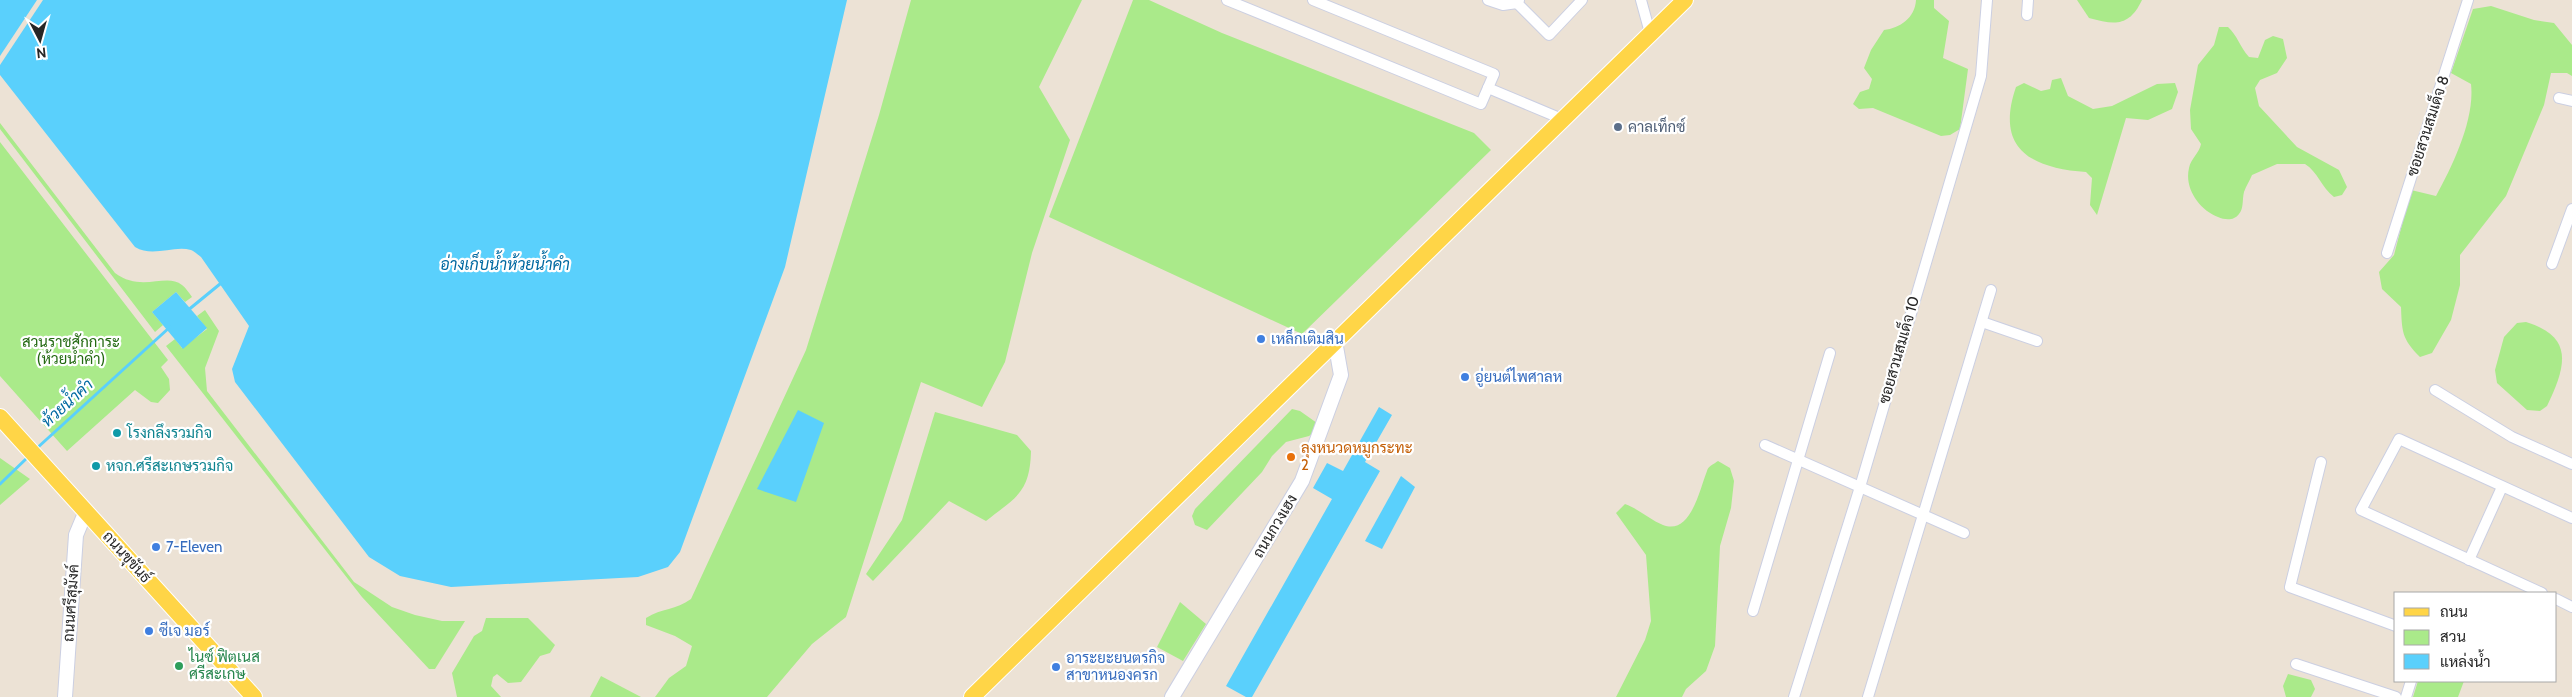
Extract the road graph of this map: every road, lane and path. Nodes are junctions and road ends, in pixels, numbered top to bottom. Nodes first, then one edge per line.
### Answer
1 (1227, 0) edge
2 (1313, 0) edge
3 (1488, 0) edge
4 (1582, 0) edge
5 (1641, 0) edge
6 (1685, 0) edge
7 (1987, 0) edge
8 (2028, 0) edge
9 (2468, 0) edge
10 (1518, 2) edge
11 (2027, 15) dead end
12 (1650, 33) junction
13 (1488, 88) junction
14 (2559, 98) dead end
15 (2572, 101) edge
16 (1562, 119) junction
17 (2572, 210) edge
18 (2387, 253) dead end
19 (2552, 264) dead end
20 (1991, 290) dead end
21 (1982, 322) junction
22 (1335, 341) junction
23 (2037, 341) dead end
24 (1830, 353) dead end
25 (2435, 390) dead end
26 (0, 416) edge
27 (1765, 445) dead end
28 (1800, 460) junction
29 (2321, 462) dead end
30 (2572, 464) edge
31 (2502, 486) junction
32 (1860, 487) junction
33 (86, 511) junction
34 (1923, 515) junction
35 (2572, 518) edge
36 (1964, 533) dead end
37 (2469, 560) junction
38 (2540, 592) edge
39 (2557, 599) edge
40 (2572, 606) edge
41 (1753, 611) dead end
42 (2394, 625) edge
43 (2296, 664) dead end
44 (2411, 682) edge
45 (247, 694) edge
46 (65, 697) edge
47 (972, 697) edge
48 (1172, 697) edge
49 (1794, 697) edge
50 (1868, 697) edge
51 (2396, 697) edge
52 (2406, 697) edge

1 - 13 street
2 - 13 street
3 - 10 street
4 - 10 street
5 - 12 street
6 - 12 main road
7 - 32 street, ซอยสวนสมเด็จ 10
8 - 11 street
9 - 18 street, ซอยสวนสมเด็จ 8
12 - 16 main road
13 - 16 street
14 - 15 street
16 - 22 main road
17 - 19 street
20 - 21 street
21 - 23 street
21 - 34 street
22 - 47 main road
22 - 48 street, ถนนกวงเฮง
24 - 28 street
25 - 30 street
26 - 33 main road, ถนนขุขันธ์
27 - 28 street
28 - 32 street
28 - 41 street
29 - 42 street
31 - 35 street
31 - 37 street
31 - 37 street
32 - 34 street
32 - 49 street, ซอยสวนสมเด็จ 10
33 - 45 main road, ถนนขุขันธ์
33 - 46 street, ถนนศรีสุมังค์
34 - 36 street
34 - 50 street
37 - 38 street
39 - 40 street
43 - 51 street
44 - 52 street

